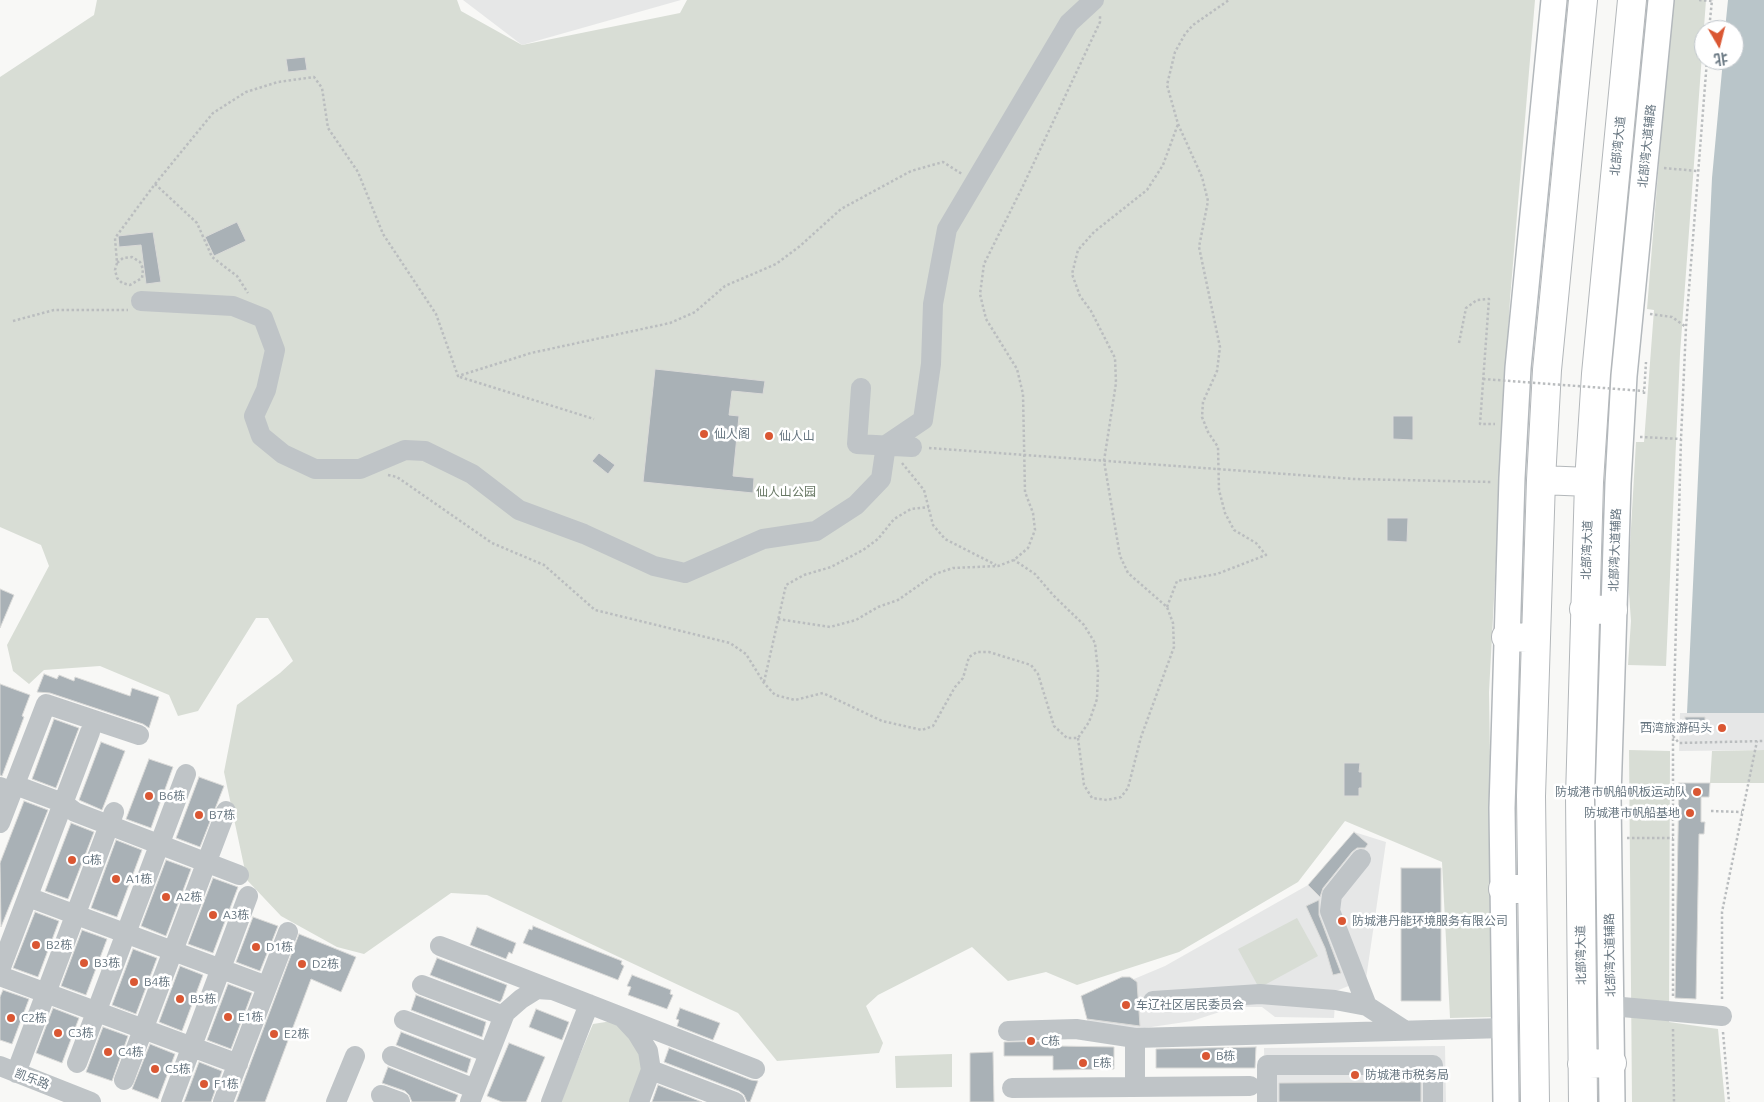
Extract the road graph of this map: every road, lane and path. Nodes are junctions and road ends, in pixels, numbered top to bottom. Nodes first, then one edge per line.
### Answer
1 (1229, 0) edge
2 (1554, 0) edge
3 (1583, 0) edge
4 (1632, 0) edge
5 (1661, 0) edge
6 (1699, 0) edge
7 (1712, 1) edge
8 (1097, 7) edge
9 (1710, 20) edge
10 (1706, 70) edge
11 (1178, 124) junction
12 (1645, 166) junction
13 (1697, 171) junction
14 (973, 182) junction
15 (155, 184) junction
16 (117, 263) junction
17 (136, 293) junction
18 (1643, 316) junction
19 (263, 318) junction
20 (13, 320) dead end
21 (1686, 327) junction
22 (1459, 342) dead end
23 (1647, 352) dead end
24 (458, 376) junction
25 (1483, 379) junction
26 (861, 388) dead end
27 (1644, 391) junction
28 (1644, 400) dead end
29 (1480, 418) dead end
30 (594, 419) dead end
31 (1634, 433) junction
32 (1681, 439) junction
33 (886, 446) junction
34 (912, 447) joint
35 (1025, 456) junction
36 (1104, 461) junction
37 (360, 469) junction
38 (1219, 469) junction
39 (1541, 480) junction
40 (1502, 482) dead end
41 (1590, 482) junction
42 (929, 507) junction
43 (1014, 560) junction
44 (998, 566) junction
45 (1167, 607) junction
46 (1584, 608) junction
47 (1613, 610) junction
48 (778, 619) junction
49 (1506, 637) junction
50 (1534, 638) junction
51 (764, 682) junction
52 (90, 732) dead end
53 (140, 735) dead end
54 (1673, 736) junction
55 (1078, 738) junction
56 (1757, 741) junction
57 (1764, 741) edge
58 (186, 774) dead end
59 (9, 788) edge
60 (63, 803) junction
61 (226, 811) dead end
62 (1711, 812) dead end
63 (1742, 812) junction
64 (112, 818) junction
65 (0, 823) edge
66 (1609, 838) junction
67 (1673, 838) junction
68 (159, 844) junction
69 (1361, 859) dead end
70 (206, 862) junction
71 (238, 875) dead end
72 (1503, 889) junction
73 (1532, 889) junction
74 (248, 896) dead end
75 (28, 897) junction
76 (75, 915) junction
77 (288, 932) dead end
78 (125, 933) junction
79 (440, 946) dead end
80 (173, 951) junction
81 (221, 969) junction
82 (0, 970) edge
83 (0, 976) edge
84 (422, 984) dead end
85 (267, 986) junction
86 (554, 990) junction
87 (46, 993) junction
88 (1153, 1001) dead end
89 (589, 1004) junction
90 (1367, 1006) junction
91 (1611, 1006) junction
92 (96, 1012) junction
93 (1673, 1012) junction
94 (504, 1016) junction
95 (1722, 1016) junction
96 (622, 1017) junction
97 (404, 1020) dead end
98 (1505, 1028) junction
99 (143, 1029) junction
100 (1008, 1030) dead end
101 (1404, 1030) junction
102 (1135, 1038) junction
103 (192, 1047) junction
104 (489, 1053) junction
105 (355, 1056) dead end
106 (392, 1056) dead end
107 (77, 1063) dead end
108 (1612, 1063) junction
109 (238, 1064) junction
110 (1582, 1064) junction
111 (755, 1068) dead end
112 (8, 1070) edge
113 (651, 1070) junction
114 (124, 1080) dead end
115 (1250, 1086) dead end
116 (1135, 1087) junction
117 (1012, 1088) dead end
118 (382, 1095) dead end
119 (473, 1095) edge
120 (91, 1102) edge
121 (171, 1102) edge
122 (223, 1102) edge
123 (336, 1102) edge
124 (400, 1102) edge
125 (551, 1102) edge
126 (639, 1102) edge
127 (735, 1102) edge
128 (1267, 1102) edge
129 (1433, 1102) edge
130 (1506, 1102) edge
131 (1535, 1102) edge
132 (1583, 1102) edge
133 (1612, 1102) edge
134 (1674, 1102) edge
135 (1729, 1102) edge

1 - 11 path
2 - 49 main road
3 - 39 highway
4 - 41 highway, 北部湾大道
5 - 12 main road, 北部湾大道辅路
6 - 7 path
7 - 9 path
8 - 14 street
8 - 35 path
10 - 13 path
11 - 36 path
11 - 38 path
12 - 13 path
12 - 18 main road, 北部湾大道辅路
13 - 21 path
14 - 24 path
14 - 33 street
15 - 16 path
15 - 19 path
15 - 24 path
16 - 17 path
16 - 17 path
17 - 19 street
17 - 20 path
18 - 21 path
18 - 31 main road, 北部湾大道辅路
19 - 37 street
21 - 32 path
22 - 25 path
23 - 27 path
24 - 30 path
25 - 27 path, bridge
25 - 29 path
26 - 33 street
27 - 28 path
31 - 32 path
31 - 47 main road, 北部湾大道辅路
32 - 54 path
33 - 34 street
33 - 37 street
33 - 42 path
34 - 35 path
35 - 36 path
35 - 43 path
36 - 38 path
36 - 45 path
37 - 51 path
38 - 40 path
38 - 45 path
39 - 41 highway
39 - 50 highway
41 - 46 highway, 北部湾大道
42 - 44 path
42 - 48 path
43 - 44 path
43 - 55 path
44 - 48 path
45 - 55 path
46 - 47 highway
46 - 110 highway, 北部湾大道
47 - 66 main road, 北部湾大道辅路
48 - 51 path
49 - 50 highway
49 - 72 main road
50 - 73 highway
51 - 55 path
52 - 60 street
53 - 59 street
54 - 56 path
54 - 67 path
56 - 57 path
56 - 63 path
58 - 68 street
59 - 60 street
59 - 65 street
60 - 64 street
60 - 75 street
61 - 70 street
62 - 63 path
63 - 95 path
64 - 68 street
64 - 76 street
66 - 67 path
66 - 91 main road, 北部湾大道辅路
67 - 93 path
68 - 70 street
68 - 78 street
69 - 90 street
70 - 71 street
70 - 80 street
72 - 73 highway
72 - 98 main road
73 - 131 highway
74 - 81 street
75 - 76 street
75 - 82 street
76 - 78 street
76 - 87 street
77 - 85 street
78 - 80 street
78 - 92 street
79 - 86 street
80 - 81 street
80 - 99 street
81 - 85 street
81 - 103 street
83 - 87 street
84 - 94 street
85 - 109 street
86 - 89 street
86 - 94 street
87 - 92 street
87 - 112 street
88 - 90 street
89 - 96 street
89 - 125 street
90 - 101 street
91 - 93 street
91 - 108 main road, 北部湾大道辅路
92 - 99 street
92 - 107 street
93 - 95 street
93 - 134 path
94 - 104 street
95 - 135 path
96 - 111 street
96 - 113 street
97 - 104 street
98 - 101 street
98 - 130 main road
99 - 103 street
99 - 114 street
100 - 102 street
101 - 102 street
102 - 116 street
103 - 109 street
103 - 121 street
104 - 119 street
105 - 123 street
106 - 119 street
108 - 110 highway
108 - 133 main road, 北部湾大道辅路
109 - 122 street
110 - 132 highway, 北部湾大道
112 - 120 street, 凯乐路
113 - 126 street
113 - 127 street
115 - 116 street
116 - 117 street
118 - 124 street
128 - 129 street

